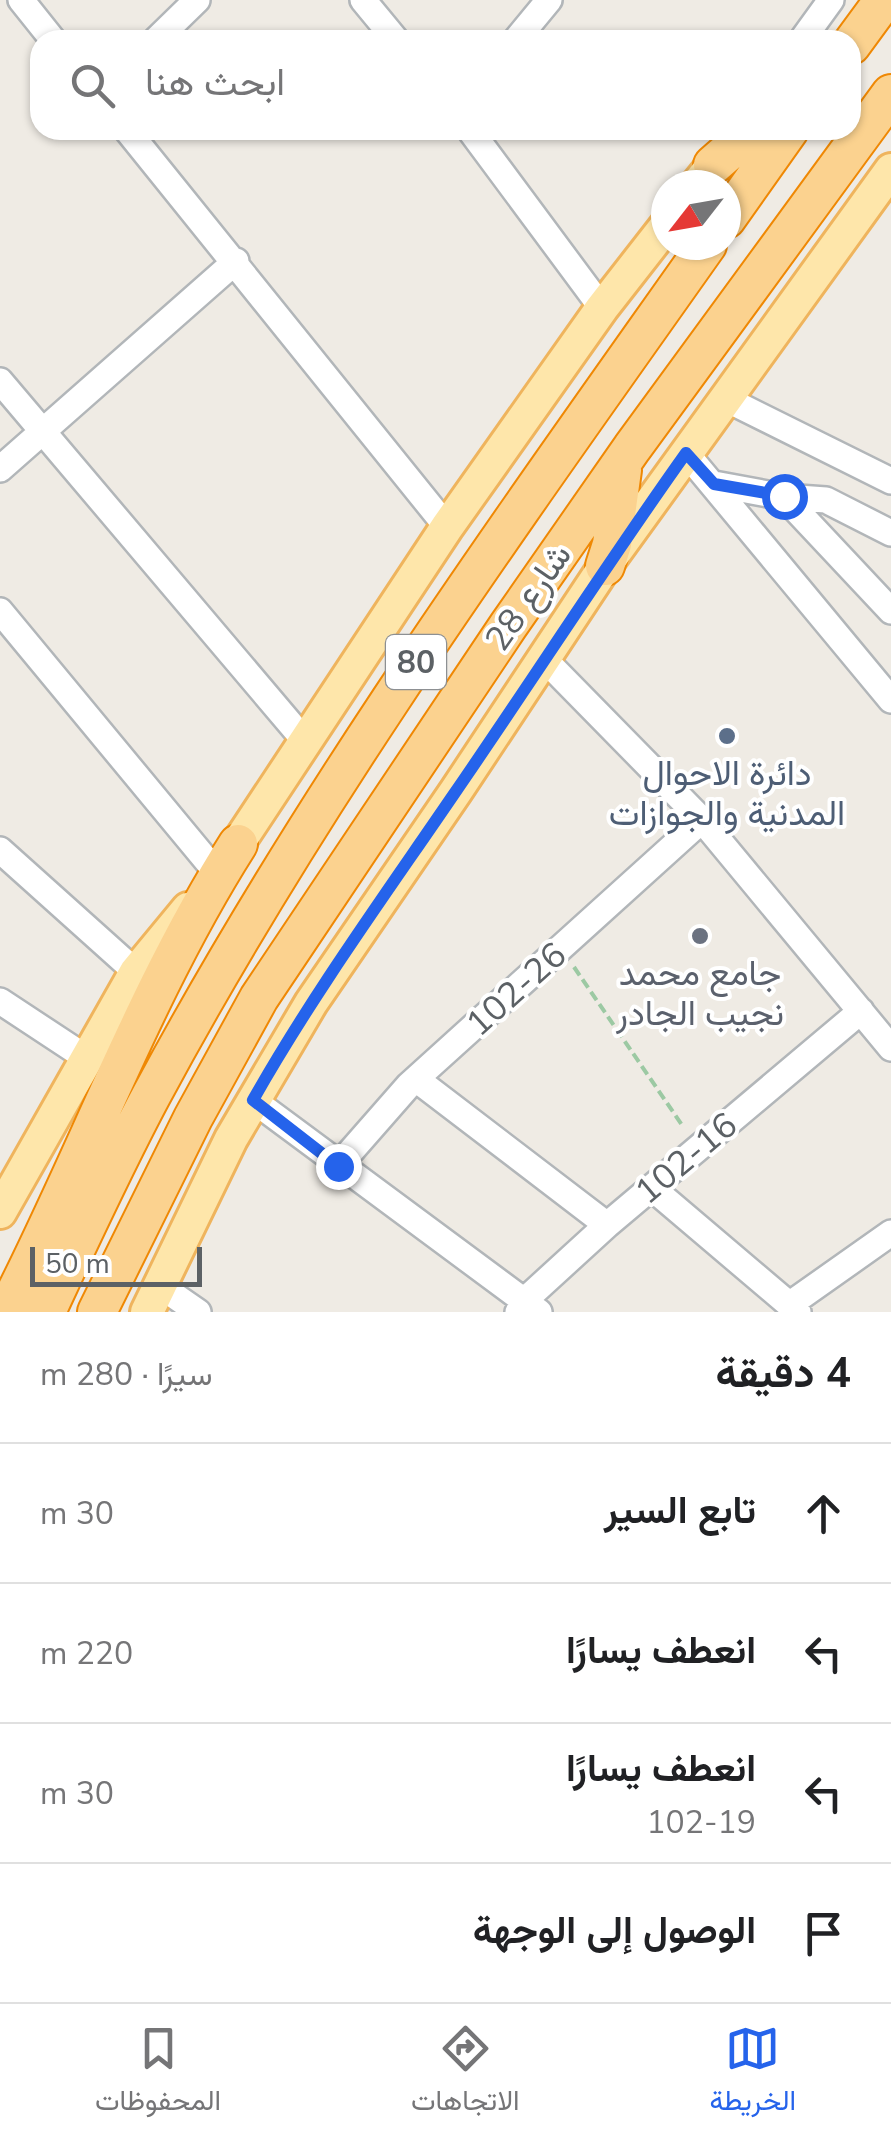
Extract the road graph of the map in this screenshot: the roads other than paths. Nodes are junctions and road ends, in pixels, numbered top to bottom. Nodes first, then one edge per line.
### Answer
1 (21, 0) edge
2 (197, 0) edge
3 (363, 0) edge
4 (548, 0) edge
5 (831, 0) edge
6 (884, 0) edge
7 (45, 30) edge
8 (166, 30) edge
9 (388, 30) edge
10 (524, 30) edge
11 (809, 30) edge
12 (861, 31) edge
13 (891, 94) edge
14 (861, 135) edge
15 (135, 140) edge
16 (477, 140) edge
17 (731, 140) edge
18 (742, 140) edge
19 (782, 140) edge
20 (857, 140) edge
21 (709, 170) edge
22 (710, 170) edge
23 (891, 170) edge
24 (741, 198) edge
25 (651, 245) edge
26 (697, 260) edge
27 (236, 261) junction
28 (602, 308) junction
29 (0, 381) edge
30 (724, 398) junction
31 (42, 432) junction
32 (632, 448) junction
33 (686, 453) junction
34 (0, 469) edge
35 (891, 481) edge
36 (714, 484) junction
37 (784, 496) junction
38 (447, 527) junction
39 (891, 534) edge
40 (605, 566) junction
41 (891, 611) edge
42 (0, 612) edge
43 (545, 660) junction
44 (891, 700) edge
45 (305, 740) junction
46 (702, 820) junction
47 (0, 850) edge
48 (228, 859) junction
49 (136, 972) junction
50 (0, 1001) edge
51 (861, 1012) junction
52 (891, 1048) edge
53 (88, 1059) junction
54 (416, 1080) junction
55 (253, 1100) junction
56 (338, 1166) junction
57 (652, 1188) junction
58 (3, 1199) edge
59 (607, 1225) junction
60 (891, 1233) edge
61 (153, 1298) edge
62 (527, 1308) edge
63 (794, 1308) edge
64 (6, 1312) edge
65 (46, 1312) edge
66 (98, 1312) edge
67 (198, 1312) edge

1 - 7 street
2 - 8 street
3 - 9 street
4 - 10 street
5 - 11 street
6 - 12 highway
13 - 14 highway, شارع 28 / 80
15 - 27 street
16 - 28 street
17 - 21 street
18 - 22 highway
19 - 24 highway
20 - 32 highway, شارع 28 / 80
23 - 30 main road
25 - 28 main road
26 - 65 highway, شارع 28 / 80
27 - 31 street
27 - 38 street
28 - 38 main road
29 - 31 street
30 - 33 main road
30 - 35 street
31 - 34 street
31 - 45 street
32 - 40 highway
32 - 66 highway, شارع 28 / 80
33 - 36 street
33 - 40 main road
36 - 37 street
36 - 44 street
37 - 39 street
37 - 41 street
38 - 45 main road
40 - 43 main road
42 - 48 street
43 - 46 street
43 - 55 main road
45 - 48 main road
46 - 51 street
46 - 54 street, 102-26
47 - 49 street
48 - 49 main road
48 - 64 highway
49 - 53 main road
50 - 53 street
51 - 52 street
51 - 57 street, 102-16
53 - 58 main road
54 - 56 street, 102-26
54 - 59 street
55 - 56 street
55 - 61 main road
56 - 62 street
57 - 59 street, 102-16
57 - 63 street
59 - 62 street, 102-16
60 - 63 street
61 - 67 street

